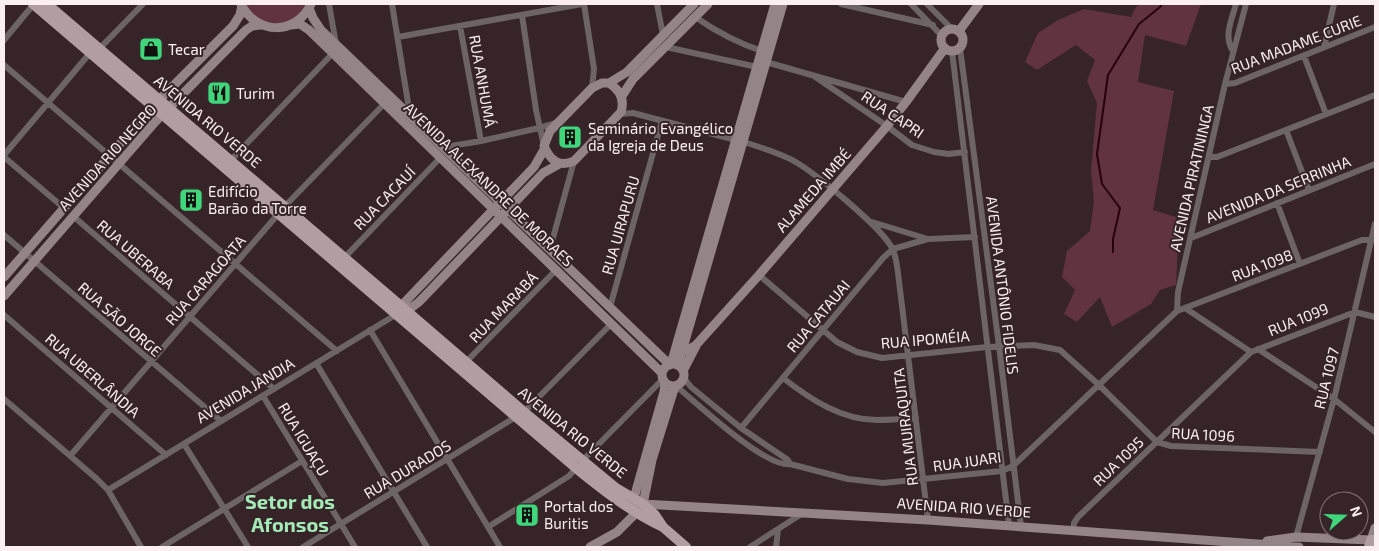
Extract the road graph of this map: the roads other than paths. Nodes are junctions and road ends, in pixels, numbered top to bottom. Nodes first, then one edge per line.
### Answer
1 (33, 4) edge
2 (47, 4) edge
3 (143, 4) edge
4 (329, 4) edge
5 (392, 4) edge
6 (583, 4) edge
7 (657, 4) edge
8 (708, 4) edge
9 (775, 4) edge
10 (783, 4) edge
11 (841, 4) edge
12 (911, 4) edge
13 (927, 4) edge
14 (979, 4) edge
15 (1236, 4) edge
16 (1246, 4) edge
17 (1334, 4) edge
18 (241, 5) edge
19 (310, 6) edge
20 (690, 9) edge
21 (522, 15) junction
22 (261, 24) junction
23 (291, 24) junction
24 (932, 25) junction
25 (460, 26) junction
26 (1375, 27) edge
27 (955, 30) junction
28 (663, 35) junction
29 (942, 36) junction
30 (398, 37) junction
31 (4, 40) edge
32 (336, 44) junction
33 (666, 47) junction
34 (100, 48) junction
35 (1324, 48) junction
36 (952, 49) junction
37 (762, 51) junction
38 (1233, 51) junction
39 (90, 53) junction
40 (334, 53) junction
41 (1304, 56) junction
42 (766, 62) junction
43 (4, 66) edge
44 (757, 67) junction
45 (594, 70) junction
46 (814, 76) junction
47 (606, 83) junction
48 (1225, 84) junction
49 (592, 88) junction
50 (1375, 95) edge
51 (623, 100) junction
52 (906, 102) junction
53 (48, 103) junction
54 (156, 103) junction
55 (385, 103) junction
56 (166, 111) junction
57 (633, 113) junction
58 (619, 114) junction
59 (1326, 114) junction
60 (410, 116) junction
61 (662, 120) junction
62 (558, 122) junction
63 (887, 126) junction
64 (539, 128) junction
65 (1286, 130) junction
66 (481, 141) junction
67 (740, 142) junction
68 (445, 147) junction
69 (545, 147) junction
70 (965, 152) junction
71 (109, 155) junction
72 (4, 156) edge
73 (440, 157) junction
74 (1209, 157) junction
75 (231, 160) junction
76 (574, 161) junction
77 (119, 163) junction
78 (560, 164) junction
79 (1375, 164) edge
80 (567, 182) junction
81 (832, 190) junction
82 (1309, 190) junction
83 (1276, 203) junction
84 (505, 205) junction
85 (64, 208) junction
86 (495, 209) junction
87 (282, 210) junction
88 (73, 216) junction
89 (502, 216) junction
90 (869, 221) junction
91 (1375, 224) edge
92 (4, 235) edge
93 (975, 237) junction
94 (1190, 238) junction
95 (928, 239) junction
96 (1372, 240) junction
97 (550, 249) junction
98 (893, 249) junction
99 (25, 253) junction
100 (345, 257) junction
101 (34, 261) junction
102 (235, 264) junction
103 (1300, 264) junction
104 (557, 269) junction
105 (759, 275) junction
106 (4, 277) edge
107 (4, 296) edge
108 (610, 307) junction
109 (1185, 308) junction
110 (402, 310) junction
111 (1177, 311) junction
112 (1355, 312) junction
113 (4, 314) edge
114 (190, 317) junction
115 (1375, 317) edge
116 (612, 323) junction
117 (370, 330) junction
118 (822, 330) junction
119 (696, 345) junction
120 (999, 346) junction
121 (987, 347) junction
122 (682, 350) junction
123 (1060, 350) joint
124 (1254, 350) junction
125 (337, 351) junction
126 (909, 355) junction
127 (151, 362) junction
128 (466, 362) junction
129 (316, 363) junction
130 (677, 369) junction
131 (663, 378) junction
132 (783, 378) junction
133 (1099, 385) junction
134 (676, 386) junction
135 (274, 389) junction
136 (263, 396) junction
137 (1334, 399) junction
138 (4, 400) edge
139 (112, 407) junction
140 (519, 414) junction
141 (916, 418) junction
142 (221, 421) junction
143 (741, 428) junction
144 (1375, 432) edge
145 (1157, 442) junction
146 (184, 444) junction
147 (1320, 452) junction
148 (166, 455) junction
149 (70, 456) junction
150 (447, 460) junction
151 (302, 461) junction
152 (790, 464) junction
153 (579, 465) junction
154 (1013, 466) junction
155 (1002, 472) junction
156 (924, 479) junction
157 (108, 490) junction
158 (393, 493) junction
159 (636, 506) junction
160 (225, 509) junction
161 (804, 512) junction
162 (928, 520) junction
163 (341, 524) junction
164 (1009, 525) junction
165 (1020, 526) junction
166 (488, 527) junction
167 (1375, 528) edge
168 (778, 530) junction
169 (1073, 530) junction
170 (1296, 537) junction
171 (1372, 542) edge
172 (1251, 543) junction
173 (593, 546) edge
174 (141, 547) edge
175 (162, 547) edge
176 (248, 547) edge
177 (303, 547) edge
178 (355, 547) edge
179 (427, 547) edge
180 (500, 547) edge
181 (686, 547) edge
182 (750, 547) edge
183 (776, 547) edge
184 (1299, 547) edge

1 - 31 street
1 - 39 main road, AVENIDA RIO VERDE
2 - 34 main road, AVENIDA RIO VERDE
3 - 34 street
4 - 32 street
5 - 30 street
6 - 21 street
6 - 45 street
7 - 28 street
8 - 20 street
9 - 37 street
10 - 42 street
11 - 24 street
12 - 24 street
13 - 27 street
14 - 27 street
15 - 38 street, AVENIDA PIRATININGA
16 - 38 street, AVENIDA PIRATININGA
17 - 35 street
18 - 22 street
18 - 54 street, AVENIDA RIO NEGRO
19 - 23 street
19 - 32 street, AVENIDA ALEXANDRE DE MORAES
20 - 28 street
20 - 33 street
20 - 37 street
21 - 25 street
21 - 64 street
22 - 23 street
22 - 56 street, AVENIDA RIO NEGRO
23 - 40 street, AVENIDA ALEXANDRE DE MORAES
24 - 29 street
25 - 30 street
25 - 66 street, RUA ANHUMÁ
26 - 35 street, RUA MADAME CURIE
27 - 29 street
27 - 36 street
28 - 47 street
29 - 36 street
30 - 60 street
32 - 60 street, AVENIDA ALEXANDRE DE MORAES
33 - 44 street
33 - 51 street
34 - 54 main road, AVENIDA RIO VERDE
35 - 41 street, RUA MADAME CURIE
36 - 52 street, ALAMEDA IMBÉ
36 - 70 street, AVENIDA ANTÔNIO FIDELIS
36 - 120 street, AVENIDA ANTÔNIO FIDELIS
37 - 44 street
38 - 48 street, AVENIDA PIRATININGA
39 - 53 street
39 - 54 main road, AVENIDA RIO VERDE
40 - 55 street, AVENIDA ALEXANDRE DE MORAES
40 - 75 street
41 - 48 street, RUA MADAME CURIE
41 - 59 street
42 - 46 street, RUA CAPRI
42 - 67 street
43 - 53 street
44 - 67 street
45 - 47 street
45 - 49 street
46 - 52 street, RUA CAPRI
46 - 63 street, RUA CAPRI
47 - 49 street, AVENIDA JANDIA
47 - 51 street
48 - 74 street, AVENIDA PIRATININGA
49 - 62 street, AVENIDA JANDIA
50 - 59 street
51 - 57 street
51 - 58 street
52 - 63 street, ALAMEDA IMBÉ
53 - 71 street
53 - 72 street
54 - 56 main road, AVENIDA RIO VERDE
54 - 71 street, AVENIDA RIO NEGRO
55 - 73 street, AVENIDA ALEXANDRE DE MORAES
55 - 87 street, RUA CARAGOATA
56 - 75 main road, AVENIDA RIO VERDE
56 - 77 street, AVENIDA RIO NEGRO
56 - 87 main road, AVENIDA RIO VERDE
57 - 58 street
57 - 61 street, RUA MUIRAQUITA
58 - 76 street
59 - 65 street
60 - 68 street, AVENIDA ALEXANDRE DE MORAES
61 - 67 street, RUA MUIRAQUITA
61 - 108 street, RUA UIRAPURU
62 - 64 street
62 - 69 street, AVENIDA JANDIA
63 - 70 street, RUA CAPRI
63 - 81 street, ALAMEDA IMBÉ
64 - 66 street
64 - 69 street
65 - 74 street
65 - 82 street
66 - 68 street
67 - 81 street, RUA MUIRAQUITA
67 - 122 street
67 - 130 street
68 - 84 street, AVENIDA ALEXANDRE DE MORAES
69 - 78 street
69 - 84 street, AVENIDA JANDIA
70 - 93 street, AVENIDA ANTÔNIO FIDELIS
71 - 77 street
71 - 85 street, AVENIDA RIO NEGRO
72 - 85 street
73 - 86 street, AVENIDA ALEXANDRE DE MORAES
73 - 100 street, RUA CACAUÍ
74 - 94 street, AVENIDA PIRATININGA
75 - 87 main road, AVENIDA RIO VERDE
76 - 78 street, AVENIDA JANDIA
76 - 80 street
77 - 88 street, AVENIDA RIO NEGRO
77 - 102 street
78 - 80 street
78 - 84 street, AVENIDA JANDIA
79 - 82 street, AVENIDA DA SERRINHA
80 - 97 street
81 - 90 street, RUA MUIRAQUITA
81 - 105 street, ALAMEDA IMBÉ
82 - 83 street, AVENIDA DA SERRINHA
83 - 94 street, AVENIDA DA SERRINHA
83 - 103 street
84 - 86 street, AVENIDA JANDIA
84 - 89 street, AVENIDA JANDIA
84 - 97 street, AVENIDA ALEXANDRE DE MORAES
85 - 99 street, AVENIDA RIO NEGRO
86 - 89 street, AVENIDA ALEXANDRE DE MORAES
86 - 110 street, AVENIDA JANDIA
87 - 100 main road, AVENIDA RIO VERDE
87 - 102 street, RUA CARAGOATA
87 - 110 main road, AVENIDA RIO VERDE
88 - 101 street, AVENIDA RIO NEGRO
88 - 114 street, RUA UBERABA
89 - 104 street, AVENIDA ALEXANDRE DE MORAES
89 - 110 street, AVENIDA JANDIA
90 - 95 street
90 - 98 street, RUA MUIRAQUITA
91 - 96 street, RUA 1097
92 - 99 street, RUA SÃO JORGE
93 - 95 street
93 - 121 street, AVENIDA ANTÔNIO FIDELIS
94 - 111 street, AVENIDA PIRATININGA
95 - 98 street, RUA CATAUAI
96 - 103 street, RUA 1098
96 - 112 street, RUA 1097
97 - 108 street, AVENIDA ALEXANDRE DE MORAES
98 - 118 street, RUA CATAUAI
98 - 126 street, RUA MUIRAQUITA
99 - 101 street, RUA SÃO JORGE
99 - 106 street, AVENIDA RIO NEGRO
100 - 110 main road, AVENIDA RIO VERDE
101 - 107 street, AVENIDA RIO NEGRO
101 - 127 street, RUA SÃO JORGE
102 - 114 street, RUA CARAGOATA
102 - 125 street
103 - 109 street, RUA 1098
104 - 116 street, AVENIDA ALEXANDRE DE MORAES
104 - 128 street, RUA MARABÁ
105 - 118 street, RUA IPOMÉIA
105 - 119 street, ALAMEDA IMBÉ
108 - 130 street, AVENIDA ALEXANDRE DE MORAES
109 - 111 street, RUA 1098
109 - 124 street
110 - 117 street, AVENIDA JANDIA
110 - 128 main road, AVENIDA RIO VERDE
110 - 140 main road, AVENIDA RIO VERDE
111 - 133 street, RUA 1098
112 - 115 street
112 - 124 street, RUA 1099
112 - 137 street, RUA 1097
113 - 139 street, RUA UBERLÂNDIA
114 - 127 street, RUA CARAGOATA
114 - 135 street, RUA UBERABA
116 - 131 street, AVENIDA ALEXANDRE DE MORAES
116 - 140 street
117 - 125 street, AVENIDA JANDIA
117 - 150 street
118 - 126 street, RUA IPOMÉIA
118 - 132 street, RUA CATAUAI
119 - 122 street, ALAMEDA IMBÉ
119 - 130 street, ALAMEDA IMBÉ
120 - 121 street, RUA IPOMÉIA
120 - 123 street, RUA IPOMÉIA
120 - 154 street, AVENIDA ANTÔNIO FIDELIS
121 - 126 street, RUA IPOMÉIA
121 - 155 street, AVENIDA ANTÔNIO FIDELIS
122 - 130 street
123 - 133 street, RUA 1096
124 - 137 street
124 - 145 street, RUA 1095
125 - 129 street, AVENIDA JANDIA
126 - 141 street, RUA MUIRAQUITA
127 - 139 street, RUA CARAGOATA
127 - 142 street, RUA SÃO JORGE
128 - 140 main road, AVENIDA RIO VERDE
129 - 135 street, AVENIDA JANDIA
129 - 158 street
130 - 131 street
130 - 134 street
130 - 143 street, AVENIDA ALEXANDRE DE MORAES
131 - 134 street
131 - 153 street
131 - 159 street
132 - 141 street
132 - 143 street, RUA CATAUAI
133 - 145 street, RUA 1096
133 - 154 street
134 - 152 street, AVENIDA ALEXANDRE DE MORAES
134 - 159 street
135 - 136 street, AVENIDA JANDIA
136 - 142 street, AVENIDA JANDIA
136 - 151 street, RUA IGUAÇU
137 - 144 street
137 - 147 street, RUA 1097
138 - 149 street
139 - 148 street, RUA UBERLÂNDIA
139 - 149 street, RUA CARAGOATA
140 - 150 street, RUA DURADOS
140 - 153 main road, AVENIDA RIO VERDE
141 - 156 street, RUA MUIRAQUITA
142 - 146 street, AVENIDA JANDIA
143 - 152 street, AVENIDA ALEXANDRE DE MORAES
145 - 147 street, RUA 1096
145 - 169 street, RUA 1095
146 - 148 street, AVENIDA JANDIA
146 - 160 street
147 - 170 street, RUA 1097
148 - 157 street, AVENIDA JANDIA
149 - 157 street
150 - 158 street, RUA DURADOS
150 - 166 street
151 - 160 street
151 - 163 street, RUA IGUAÇU
152 - 156 street, AVENIDA ALEXANDRE DE MORAES
153 - 159 main road, AVENIDA RIO VERDE
153 - 166 street
154 - 155 street, RUA JUARI
154 - 165 street, AVENIDA ANTÔNIO FIDELIS
155 - 156 street, RUA JUARI
155 - 164 street, AVENIDA ANTÔNIO FIDELIS
156 - 162 street, RUA MUIRAQUITA
157 - 174 street
158 - 163 street, RUA DURADOS
158 - 179 street
159 - 161 street, AVENIDA RIO VERDE
159 - 173 street
159 - 181 main road
160 - 175 street
160 - 176 street
161 - 162 street, AVENIDA RIO VERDE
161 - 168 street
162 - 164 street, AVENIDA RIO VERDE
163 - 177 street, RUA DURADOS
163 - 178 street, RUA IGUAÇU
164 - 165 street, AVENIDA RIO VERDE
165 - 169 street, AVENIDA RIO VERDE
166 - 180 street
167 - 171 street
168 - 182 street
168 - 183 street
169 - 172 street, AVENIDA RIO VERDE
170 - 171 street, AVENIDA RIO VERDE
170 - 172 street, AVENIDA RIO VERDE
172 - 184 street, AVENIDA RIO VERDE

